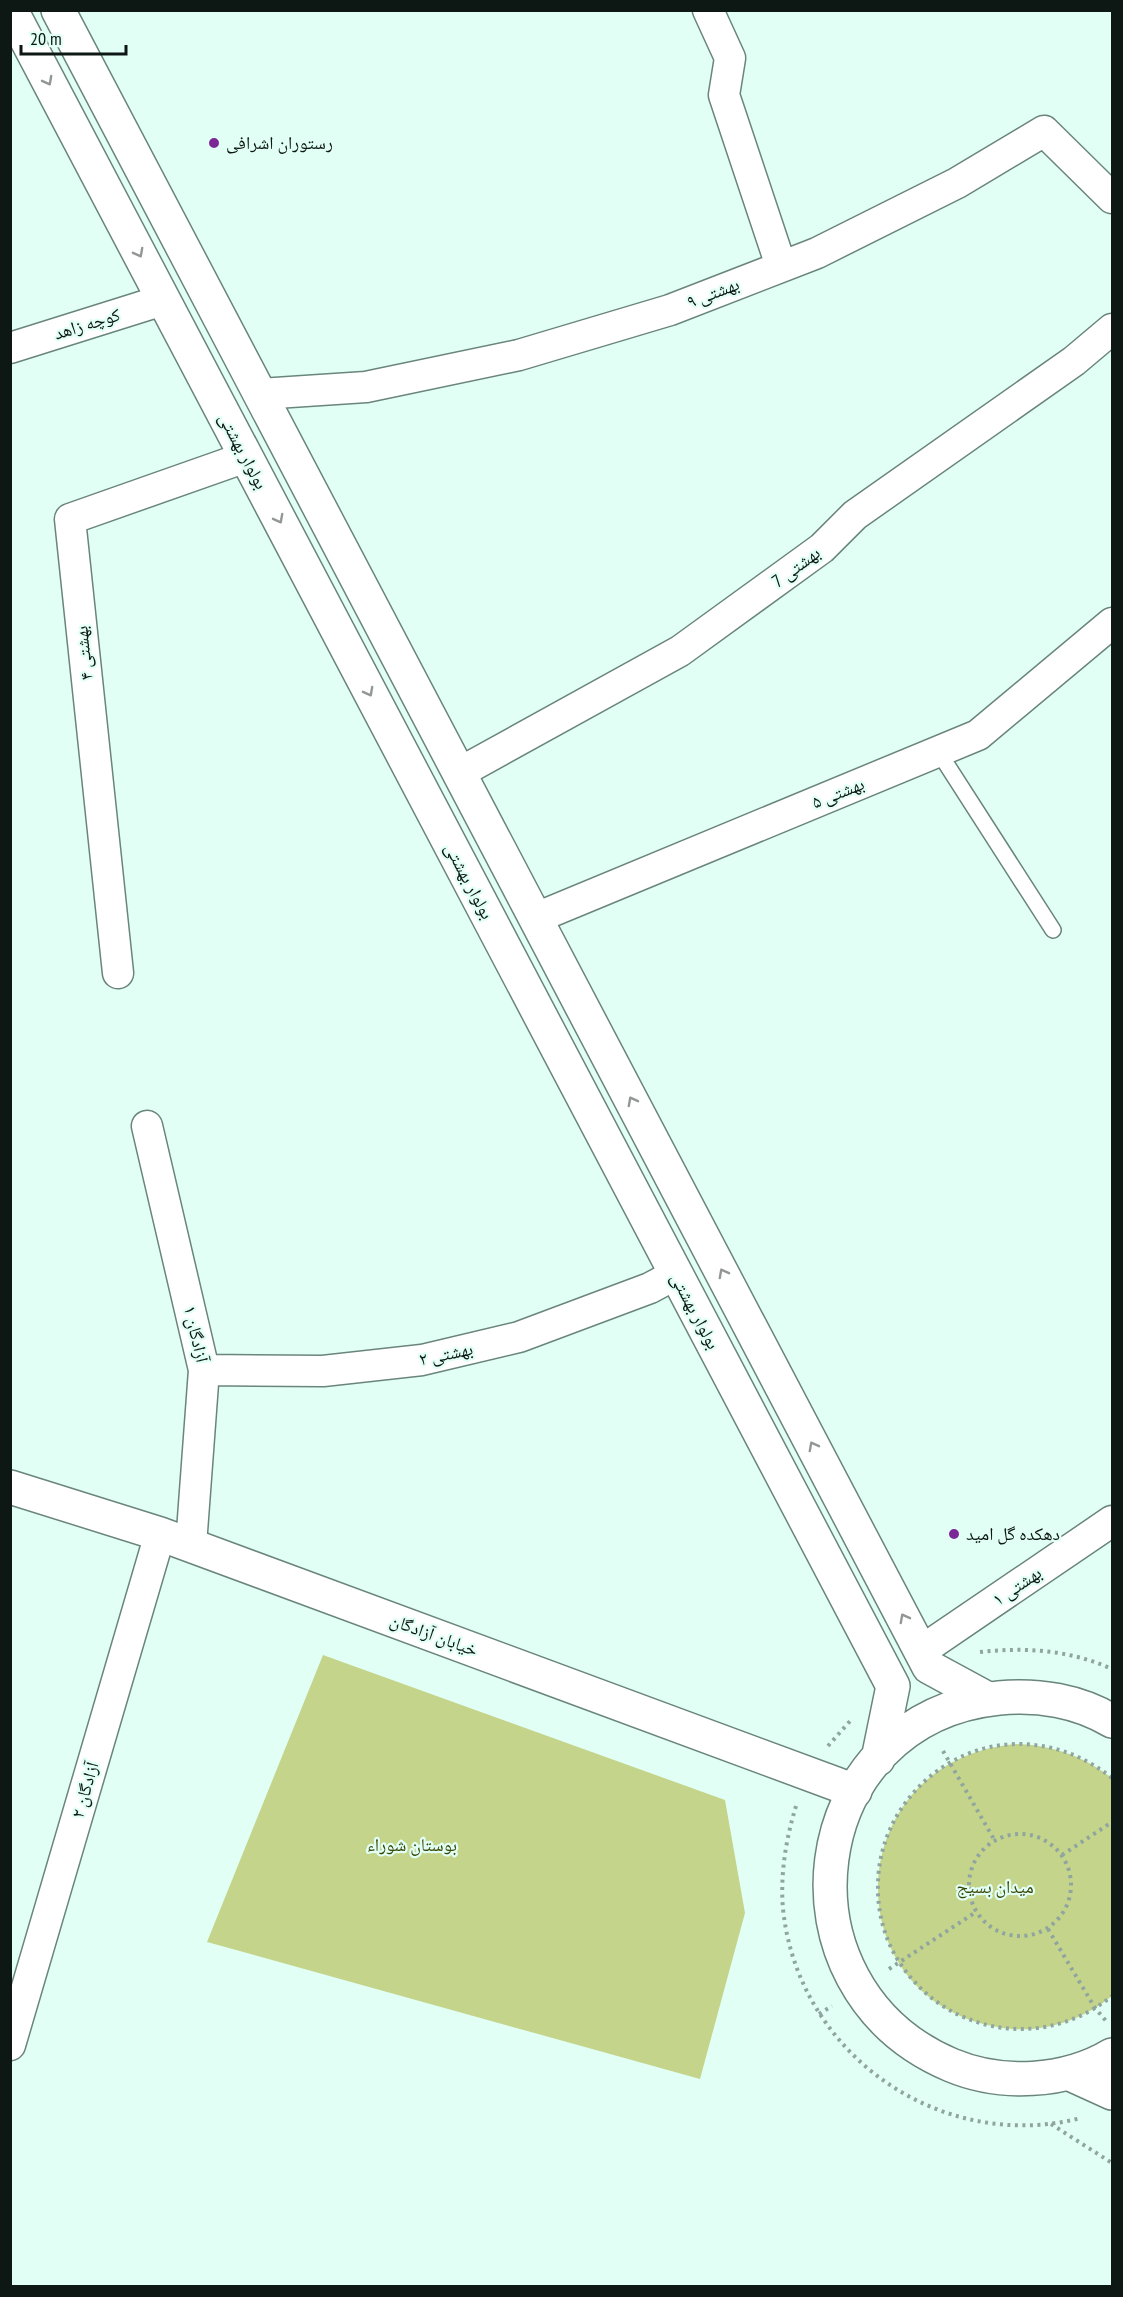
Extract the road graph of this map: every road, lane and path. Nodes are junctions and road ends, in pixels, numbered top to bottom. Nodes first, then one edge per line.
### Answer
1 (11, 10) edge
2 (58, 10) edge
3 (708, 10) edge
4 (1113, 198) edge
5 (781, 267) junction
6 (164, 300) junction
7 (1113, 329) edge
8 (10, 348) edge
9 (260, 394) junction
10 (246, 457) junction
11 (1113, 623) edge
12 (938, 752) junction
13 (459, 773) junction
14 (536, 918) junction
15 (1053, 930) dead end
16 (118, 973) dead end
17 (147, 1126) dead end
18 (676, 1274) junction
19 (204, 1370) junction
20 (10, 1487) edge
21 (1113, 1521) edge
22 (160, 1534) junction
23 (191, 1545) junction
24 (921, 1651) junction
25 (988, 1699) junction
26 (1113, 1721) edge
27 (878, 1759) junction
28 (948, 1763) junction
29 (1113, 1778) edge
30 (855, 1791) junction
31 (1113, 1822) edge
32 (994, 1841) junction
33 (1062, 1855) junction
34 (976, 1912) junction
35 (1048, 1929) junction
36 (900, 1962) junction
37 (858, 1989) junction
38 (1113, 1996) edge
39 (1095, 2008) junction
40 (819, 2014) dead end
41 (1113, 2029) edge
42 (10, 2045) edge
43 (1113, 2055) edge
44 (1068, 2073) junction
45 (1113, 2093) edge
46 (1050, 2124) dead end
47 (1113, 2163) edge

1 -> 6 main road, بولوار بهشتی
2 - 9 main road
3 - 5 street
4 - 5 street, بهشتی ۹
5 - 9 street, بهشتی ۹
6 - 8 street, کوچه زاهد
6 - 10 main road, بولوار بهشتی
7 - 13 street, بهشتی 7
9 - 13 main road
10 - 16 street, بهشتی ۴
10 -> 18 main road, بولوار بهشتی
11 - 12 street, بهشتی ۵
12 - 14 street, بهشتی ۵
12 - 15 lane
13 - 14 main road
24 -> 14 main road
17 - 19 street, آزادگان ۱
18 - 19 street, بهشتی ۲
18 - 27 main road, بولوار بهشتی
19 - 23 street, آزادگان ۱
20 - 22 main road, خیابان آزادگان
21 - 24 street, بهشتی ۱
22 - 23 main road, خیابان آزادگان
22 - 42 street, آزادگان ۲
23 - 30 main road, خیابان آزادگان
24 - 25 main road
25 - 26 main road
25 - 27 main road
27 - 30 main road
28 - 29 path
28 - 32 path
28 - 36 path
30 - 37 main road
31 - 33 path
32 - 33 path
32 - 34 path
33 - 35 path
34 - 35 path
34 - 36 path
35 - 39 path
36 - 37 path
36 - 39 path
37 - 40 path
37 - 44 main road
38 - 39 path
39 - 41 path
43 - 44 main road
44 - 45 main road
46 - 47 path

